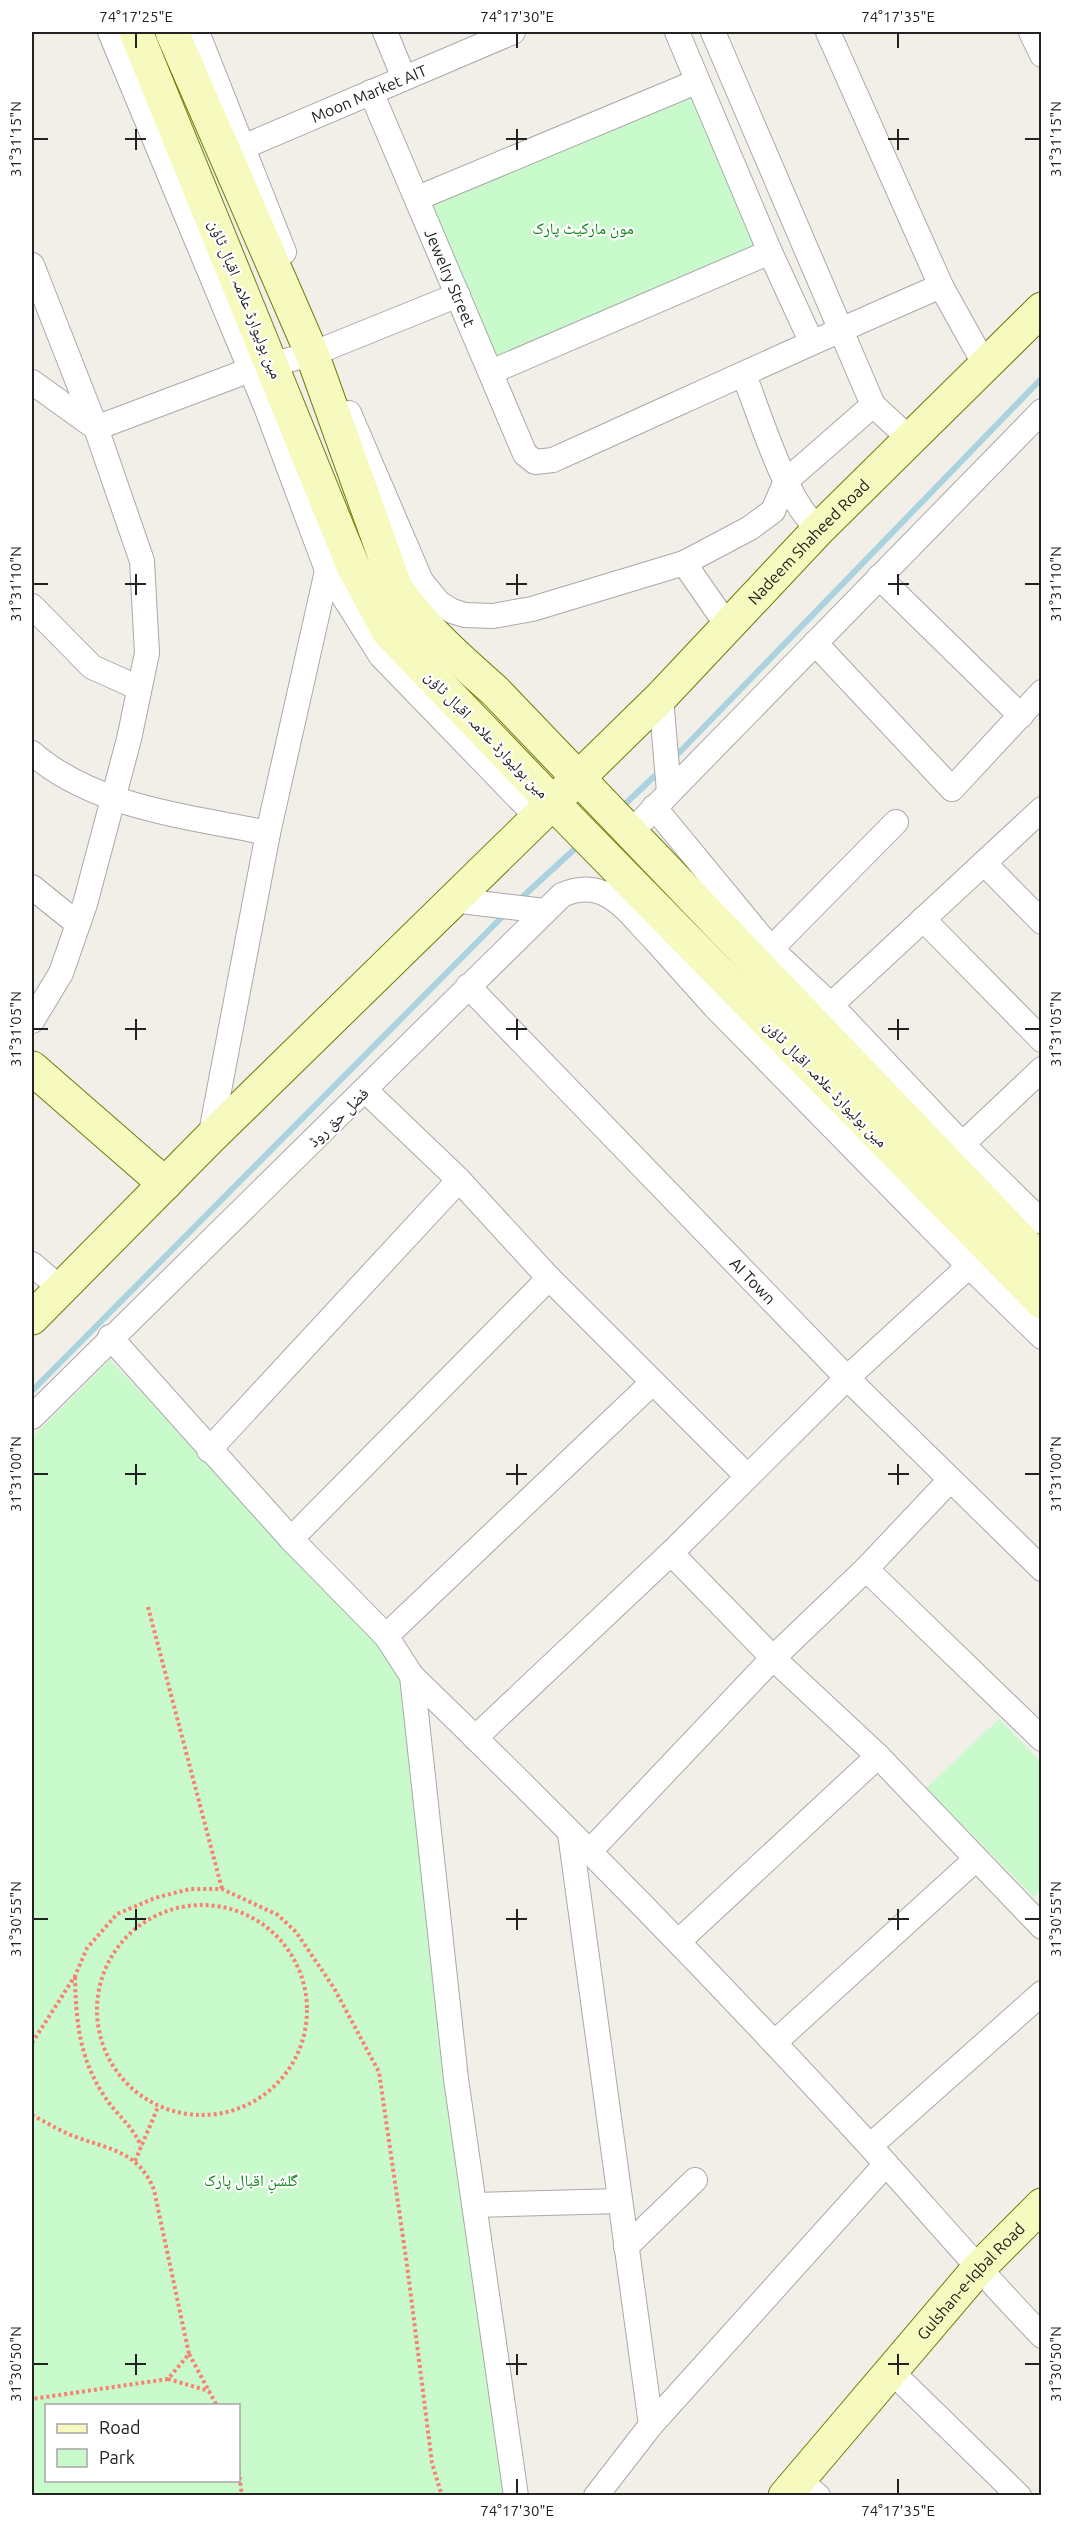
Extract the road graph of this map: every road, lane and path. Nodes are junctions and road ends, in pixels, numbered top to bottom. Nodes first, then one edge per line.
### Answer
1 (110, 32) edge
2 (136, 32) edge
3 (172, 32) edge
4 (197, 32) edge
5 (385, 32) edge
6 (677, 32) edge
7 (712, 32) edge
8 (828, 32) edge
9 (1031, 32) edge
10 (500, 34) edge
11 (1041, 55) edge
12 (404, 78) junction
13 (696, 82) junction
14 (371, 92) junction
15 (234, 151) junction
16 (418, 198) junction
17 (770, 252) junction
18 (32, 265) edge
19 (941, 286) junction
20 (458, 295) junction
21 (1041, 309) edge
22 (839, 330) junction
23 (811, 341) junction
24 (317, 352) junction
25 (985, 365) junction
26 (261, 367) junction
27 (490, 372) junction
28 (744, 375) junction
29 (32, 382) edge
30 (873, 405) junction
31 (1041, 411) edge
32 (96, 428) junction
33 (910, 439) junction
34 (786, 481) junction
35 (338, 524) junction
36 (819, 529) junction
37 (684, 563) junction
38 (327, 570) junction
39 (879, 577) junction
40 (32, 606) edge
41 (452, 610) junction
42 (727, 625) junction
43 (439, 640) junction
44 (815, 643) junction
45 (139, 688) junction
46 (1041, 692) edge
47 (661, 697) junction
48 (1021, 716) junction
49 (32, 753) edge
50 (586, 787) junction
51 (664, 794) junction
52 (112, 800) junction
53 (1041, 809) edge
54 (551, 812) junction
55 (897, 822) dead end
56 (626, 829) junction
57 (268, 833) junction
58 (984, 863) junction
59 (32, 887) edge
60 (452, 900) junction
61 (534, 910) junction
62 (923, 919) junction
63 (1041, 922) edge
64 (78, 924) junction
65 (664, 932) junction
66 (771, 948) junction
67 (468, 986) junction
68 (831, 1005) junction
69 (32, 1021) edge
70 (1041, 1040) edge
71 (32, 1068) edge
72 (1041, 1069) edge
73 (365, 1090) junction
74 (210, 1138) junction
75 (953, 1153) junction
76 (459, 1180) junction
77 (165, 1184) junction
78 (1041, 1222) edge
79 (1041, 1262) edge
80 (32, 1264) edge
81 (969, 1266) junction
82 (549, 1278) junction
83 (61, 1289) junction
84 (1041, 1302) edge
85 (32, 1318) edge
86 (110, 1337) junction
87 (1041, 1337) edge
88 (847, 1378) junction
89 (652, 1383) junction
90 (32, 1417) edge
91 (209, 1450) junction
92 (747, 1476) junction
93 (950, 1480) junction
94 (291, 1539) junction
95 (671, 1553) junction
96 (866, 1569) junction
97 (1041, 1569) edge
98 (147, 1607) dead end
99 (386, 1636) junction
100 (773, 1658) junction
101 (412, 1676) junction
102 (476, 1738) junction
103 (1041, 1739) edge
104 (878, 1756) junction
105 (570, 1833) junction
106 (590, 1851) junction
107 (976, 1859) junction
108 (222, 1889) junction
109 (1039, 1919) edge
110 (679, 1941) junction
111 (75, 1976) junction
112 (1041, 1993) edge
113 (32, 2043) edge
114 (774, 2043) junction
115 (158, 2107) junction
116 (32, 2115) edge
117 (141, 2146) junction
118 (870, 2146) junction
119 (135, 2161) junction
120 (886, 2164) junction
121 (695, 2180) dead end
122 (620, 2201) junction
123 (475, 2205) junction
124 (1041, 2205) edge
125 (626, 2247) junction
126 (977, 2270) junction
127 (1041, 2336) edge
128 (189, 2354) junction
129 (892, 2372) junction
130 (168, 2379) junction
131 (209, 2391) junction
132 (32, 2399) edge
133 (216, 2404) edge
134 (651, 2426) junction
135 (240, 2480) edge
136 (800, 2490) edge
137 (242, 2496) edge
138 (442, 2496) edge
139 (516, 2496) edge
140 (596, 2496) edge
141 (1019, 2496) edge

1 - 26 street
2 - 26 main road, مین بولیوارڈ علامہ اقبال ٹاؤن
3 - 15 main road, مین بولیوارڈ علامہ اقبال ٹاؤن
4 - 15 street
5 - 12 street
6 - 13 street
7 - 22 street
8 - 19 street
9 - 11 street
10 - 12 street, Moon Market AIT
12 - 14 street, Moon Market AIT
13 - 16 street
13 - 17 street
14 - 15 street, Moon Market AIT
14 - 16 street, Jewelry Street
15 - 24 main road, مین بولیوارڈ علامہ اقبال ٹاؤن
16 - 20 street, Jewelry Street
17 - 23 street
17 - 27 street
18 - 32 street
19 - 22 street
19 - 25 street
20 - 24 street
20 - 27 street, Jewelry Street
21 - 25 main road, Nadeem Shaheed Road
22 - 23 street
22 - 30 street
23 - 28 street
24 - 26 street
24 - 41 street
24 - 43 main road, مین بولیوارڈ علامہ اقبال ٹاؤن
25 - 33 main road, Nadeem Shaheed Road
26 - 32 street
26 - 35 main road, مین بولیوارڈ علامہ اقبال ٹاؤن
26 - 38 street
27 - 28 street, Jewelry Street
28 - 34 street
29 - 32 street
30 - 33 street
30 - 34 street
31 - 39 street
32 - 45 street
33 - 36 main road, Nadeem Shaheed Road
34 - 36 street
34 - 37 street
35 - 38 street
35 - 54 main road, مین بولیوارڈ علامہ اقبال ٹاؤن
36 - 42 main road, Nadeem Shaheed Road
37 - 41 street
37 - 42 street
38 - 54 street
38 - 57 street
39 - 44 street
39 - 48 street
40 - 45 street
41 - 43 street
42 - 47 main road, Nadeem Shaheed Road
43 - 50 main road, مین بولیوارڈ علامہ اقبال ٹاؤن
44 - 48 street
44 - 51 street
45 - 52 street
46 - 48 street
47 - 50 main road, Nadeem Shaheed Road
47 - 51 street
49 - 52 street
50 - 54 main road
50 - 56 main road, مین بولیوارڈ علامہ اقبال ٹاؤن
51 - 56 street
51 - 66 street
52 - 57 street
52 - 64 street
53 - 58 street
54 - 60 main road
54 - 65 main road, مین بولیوارڈ علامہ اقبال ٹاؤن
55 - 66 street
56 - 75 main road, مین بولیوارڈ علامہ اقبال ٹاؤن
57 - 74 street
58 - 62 street
58 - 63 street
59 - 64 street
60 - 61 street
60 - 74 main road
61 - 65 street, فضل حق روڈ
61 - 67 street, فضل حق روڈ
62 - 68 street
62 - 70 street
64 - 69 street
65 - 81 street, فضل حق روڈ
65 - 84 main road, مین بولیوارڈ علامہ اقبال ٹاؤن
66 - 68 street
67 - 73 street, فضل حق روڈ
67 - 88 street, AI Town
68 - 75 street
71 - 77 main road
72 - 75 street
73 - 76 street
73 - 86 street, فضل حق روڈ
74 - 77 main road
75 - 78 street
75 - 79 main road, مین بولیوارڈ علامہ اقبال ٹاؤن
76 - 82 street
76 - 91 street
77 - 83 main road
80 - 83 street
81 - 87 street, فضل حق روڈ
81 - 88 street
82 - 89 street
82 - 94 street
83 - 85 main road
86 - 90 street, فضل حق روڈ
86 - 91 street
88 - 92 street
88 - 93 street, AI Town
89 - 92 street
89 - 99 street
91 - 94 street
92 - 95 street
93 - 96 street
93 - 97 street, AI Town
94 - 99 street
95 - 100 street
95 - 102 street
96 - 100 street
96 - 103 street
98 - 108 path
99 - 101 street
100 - 104 street
100 - 106 street
101 - 102 street
101 - 123 street
102 - 105 street
104 - 107 street
104 - 110 street
105 - 106 street
105 - 122 street
106 - 110 street
107 - 109 street
107 - 114 street
108 - 111 path
108 - 138 path
110 - 114 street
111 - 113 path
111 - 117 path
112 - 118 street
114 - 118 street
115 - 115 path
115 - 117 path
116 - 119 path
117 - 119 path
118 - 120 street
119 - 128 path
120 - 126 street
120 - 134 street
121 - 125 street
122 - 123 street
122 - 125 street
123 - 139 street
124 - 126 main road, Gulshan-e-Iqbal Road
125 - 134 street
126 - 127 street
126 - 129 main road, Gulshan-e-Iqbal Road
128 - 130 path
128 - 131 path
129 - 136 main road, Gulshan-e-Iqbal Road
129 - 141 street
130 - 131 path
130 - 132 path
131 - 133 path
134 - 140 street
135 - 137 path

